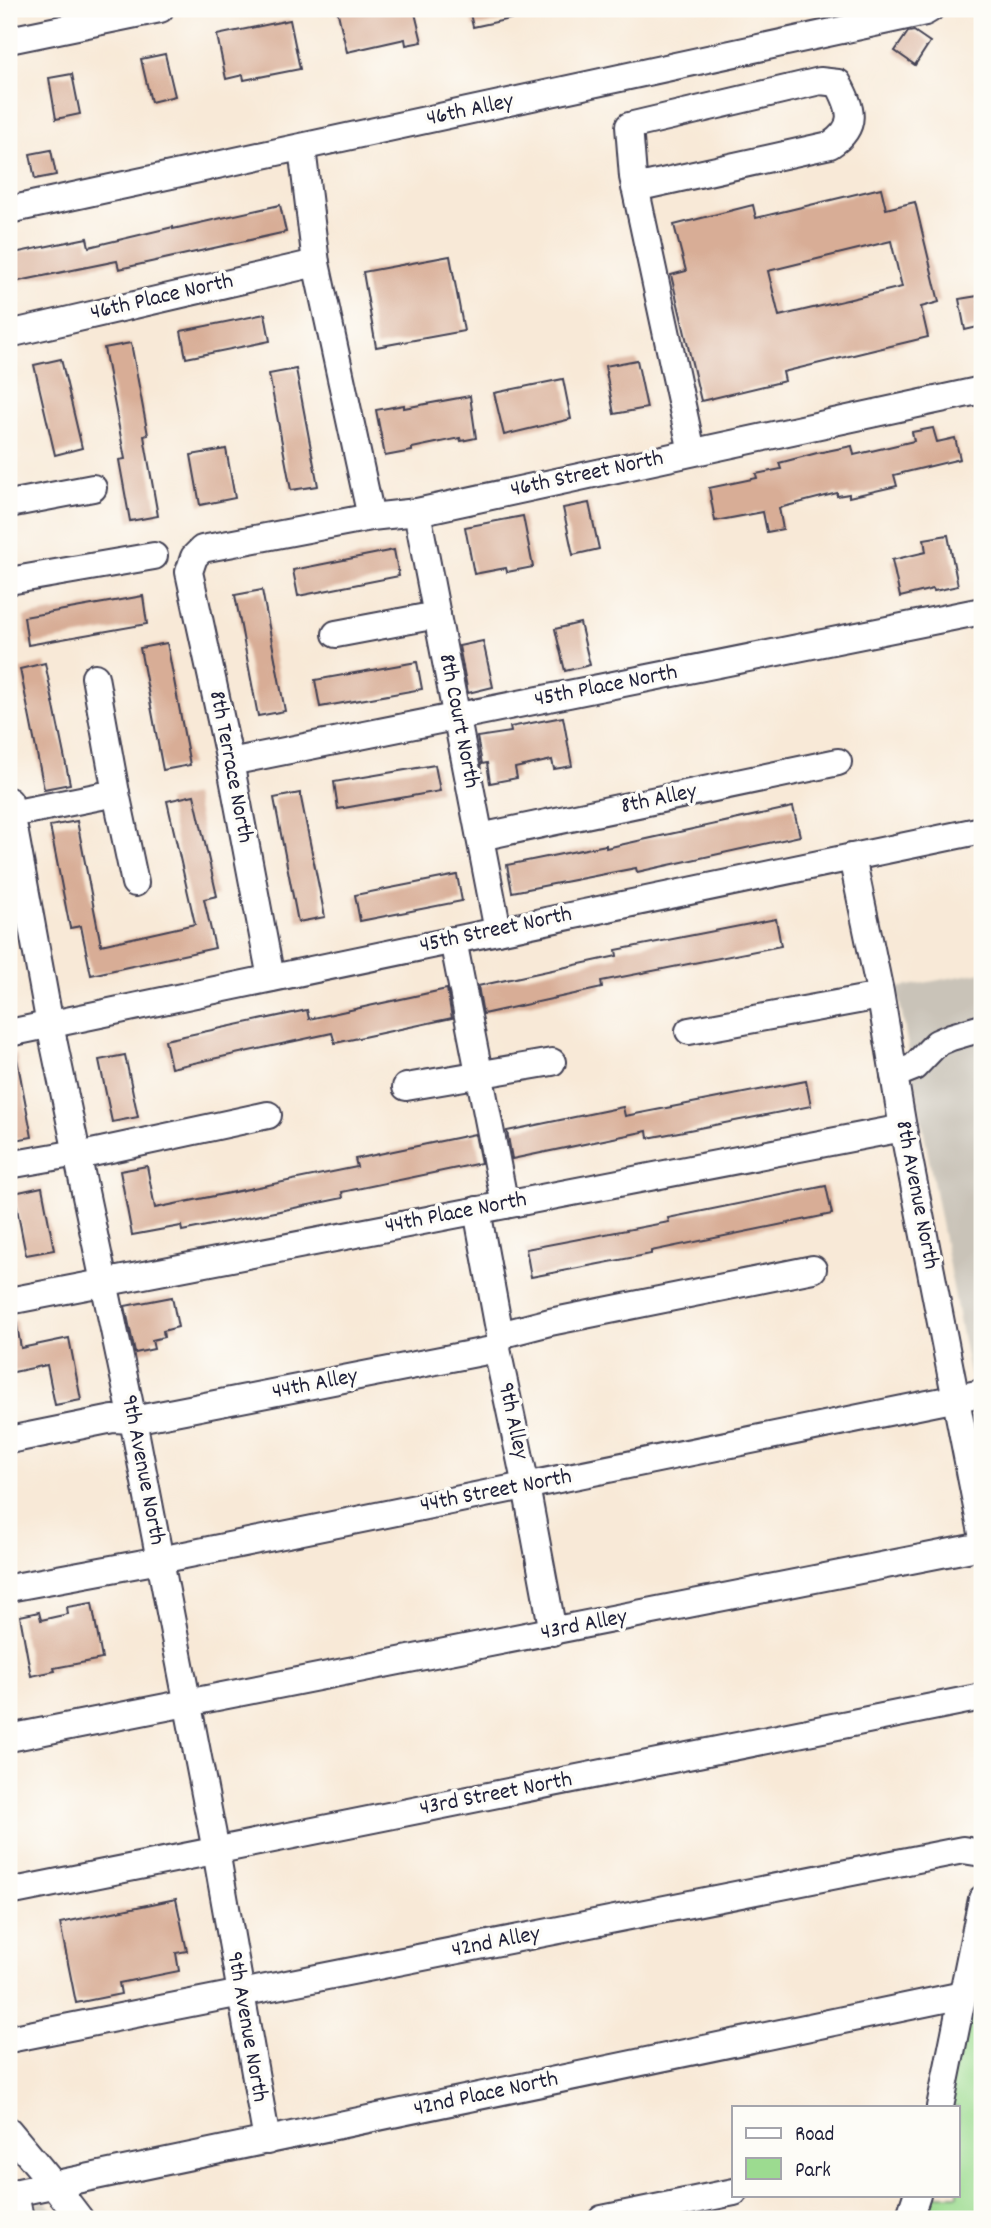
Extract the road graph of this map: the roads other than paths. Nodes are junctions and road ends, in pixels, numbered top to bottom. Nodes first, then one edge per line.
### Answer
1 (160, 9) edge
2 (930, 9) edge
3 (9, 40) edge
4 (302, 148) junction
5 (635, 188) junction
6 (9, 210) edge
7 (316, 262) junction
8 (9, 334) edge
9 (982, 390) edge
10 (692, 453) junction
11 (93, 488) dead end
12 (9, 504) edge
13 (417, 512) junction
14 (371, 517) junction
15 (154, 556) dead end
16 (194, 557) joint
17 (9, 581) edge
18 (982, 611) edge
19 (437, 615) junction
20 (336, 634) dead end
21 (95, 677) dead end
22 (457, 716) junction
23 (230, 762) junction
24 (838, 762) dead end
25 (116, 793) junction
26 (10, 808) edge
27 (982, 830) edge
28 (480, 837) junction
29 (852, 857) junction
30 (135, 883) dead end
31 (498, 931) junction
32 (453, 940) junction
33 (271, 978) junction
34 (880, 996) junction
35 (50, 1025) junction
36 (982, 1028) edge
37 (689, 1031) dead end
38 (9, 1033) edge
39 (552, 1062) dead end
40 (480, 1075) junction
41 (894, 1075) junction
42 (406, 1087) dead end
43 (268, 1115) dead end
44 (903, 1128) junction
45 (78, 1154) junction
46 (9, 1165) edge
47 (505, 1205) junction
48 (477, 1210) junction
49 (813, 1269) dead end
50 (104, 1282) junction
51 (9, 1301) edge
52 (499, 1342) junction
53 (982, 1393) edge
54 (956, 1398) junction
55 (133, 1420) junction
56 (9, 1440) edge
57 (526, 1486) junction
58 (982, 1533) edge
59 (982, 1546) edge
60 (160, 1560) junction
61 (9, 1588) edge
62 (553, 1632) junction
63 (982, 1698) edge
64 (186, 1703) junction
65 (9, 1738) edge
66 (216, 1851) junction
67 (982, 1853) edge
68 (9, 1892) edge
69 (982, 1899) edge
70 (240, 1994) junction
71 (963, 1995) junction
72 (9, 2039) edge
73 (940, 2106) edge
74 (9, 2131) edge
75 (267, 2141) junction
76 (54, 2185) junction
77 (732, 2192) edge
78 (12, 2193) edge
79 (917, 2196) edge
80 (20, 2219) edge
81 (80, 2219) edge
82 (601, 2219) edge
83 (909, 2219) edge

1 - 3 street
2 - 4 street, 46th Alley
4 - 6 street, 46th Alley
4 - 7 street
5 - 5 street
5 - 10 street
7 - 8 street, 46th Place North
7 - 14 street
9 - 10 street, 46th Street North
10 - 13 street, 46th Street North
11 - 12 street
13 - 14 street, 46th Street North
13 - 19 street, 8th Court North
14 - 16 street, 46th Street North
15 - 17 street
16 - 23 street, 8th Terrace North
18 - 22 street, 45th Place North
19 - 20 street
19 - 22 street, 8th Court North
21 - 25 street
22 - 23 street, 45th Place North
22 - 28 street, 8th Court North
23 - 33 street, 8th Terrace North
24 - 28 street, 8th Alley
25 - 26 street
25 - 30 street
26 - 35 street, 9th Avenue North
27 - 29 street, 45th Street North
28 - 31 street, 8th Court North
29 - 31 street, 45th Street North
29 - 34 street, 8th Avenue North
31 - 32 street, 45th Street North
32 - 33 street, 45th Street North
32 - 40 street
33 - 35 street, 45th Street North
34 - 37 street
34 - 41 street, 8th Avenue North
35 - 38 street, 45th Street North
35 - 45 street, 9th Avenue North
36 - 41 street
39 - 40 street
40 - 42 street
40 - 47 street
41 - 44 street, 8th Avenue North
43 - 45 street
44 - 47 street, 44th Place North
44 - 54 street, 8th Avenue North
45 - 46 street
45 - 50 street, 9th Avenue North
47 - 48 street, 44th Place North
48 - 50 street, 44th Place North
48 - 52 street, 9th Alley
49 - 52 street, 44th Alley
50 - 51 street, 44th Place North
50 - 55 street, 9th Avenue North
52 - 55 street, 44th Alley
52 - 57 street, 9th Alley
53 - 54 street, 44th Street North
54 - 57 street, 44th Street North
54 - 58 street, 8th Avenue North
55 - 56 street, 44th Alley
55 - 60 street, 9th Avenue North
57 - 60 street, 44th Street North
57 - 62 street, 9th Alley
59 - 62 street, 43rd Alley
60 - 61 street, 44th Street North
60 - 64 street, 9th Avenue North
62 - 64 street, 43rd Alley
63 - 66 street, 43rd Street North
64 - 65 street, 43rd Alley
64 - 66 street, 9th Avenue North
66 - 68 street, 43rd Street North
66 - 70 street, 9th Avenue North
67 - 70 street, 42nd Alley
69 - 71 street
70 - 72 street, 42nd Alley
70 - 75 street, 9th Avenue North
71 - 73 street
71 - 75 street, 42nd Place North
74 - 76 street
75 - 76 street, 42nd Place North
76 - 78 street, 42nd Place North
76 - 81 street
77 - 82 street
78 - 80 street
79 - 83 street

